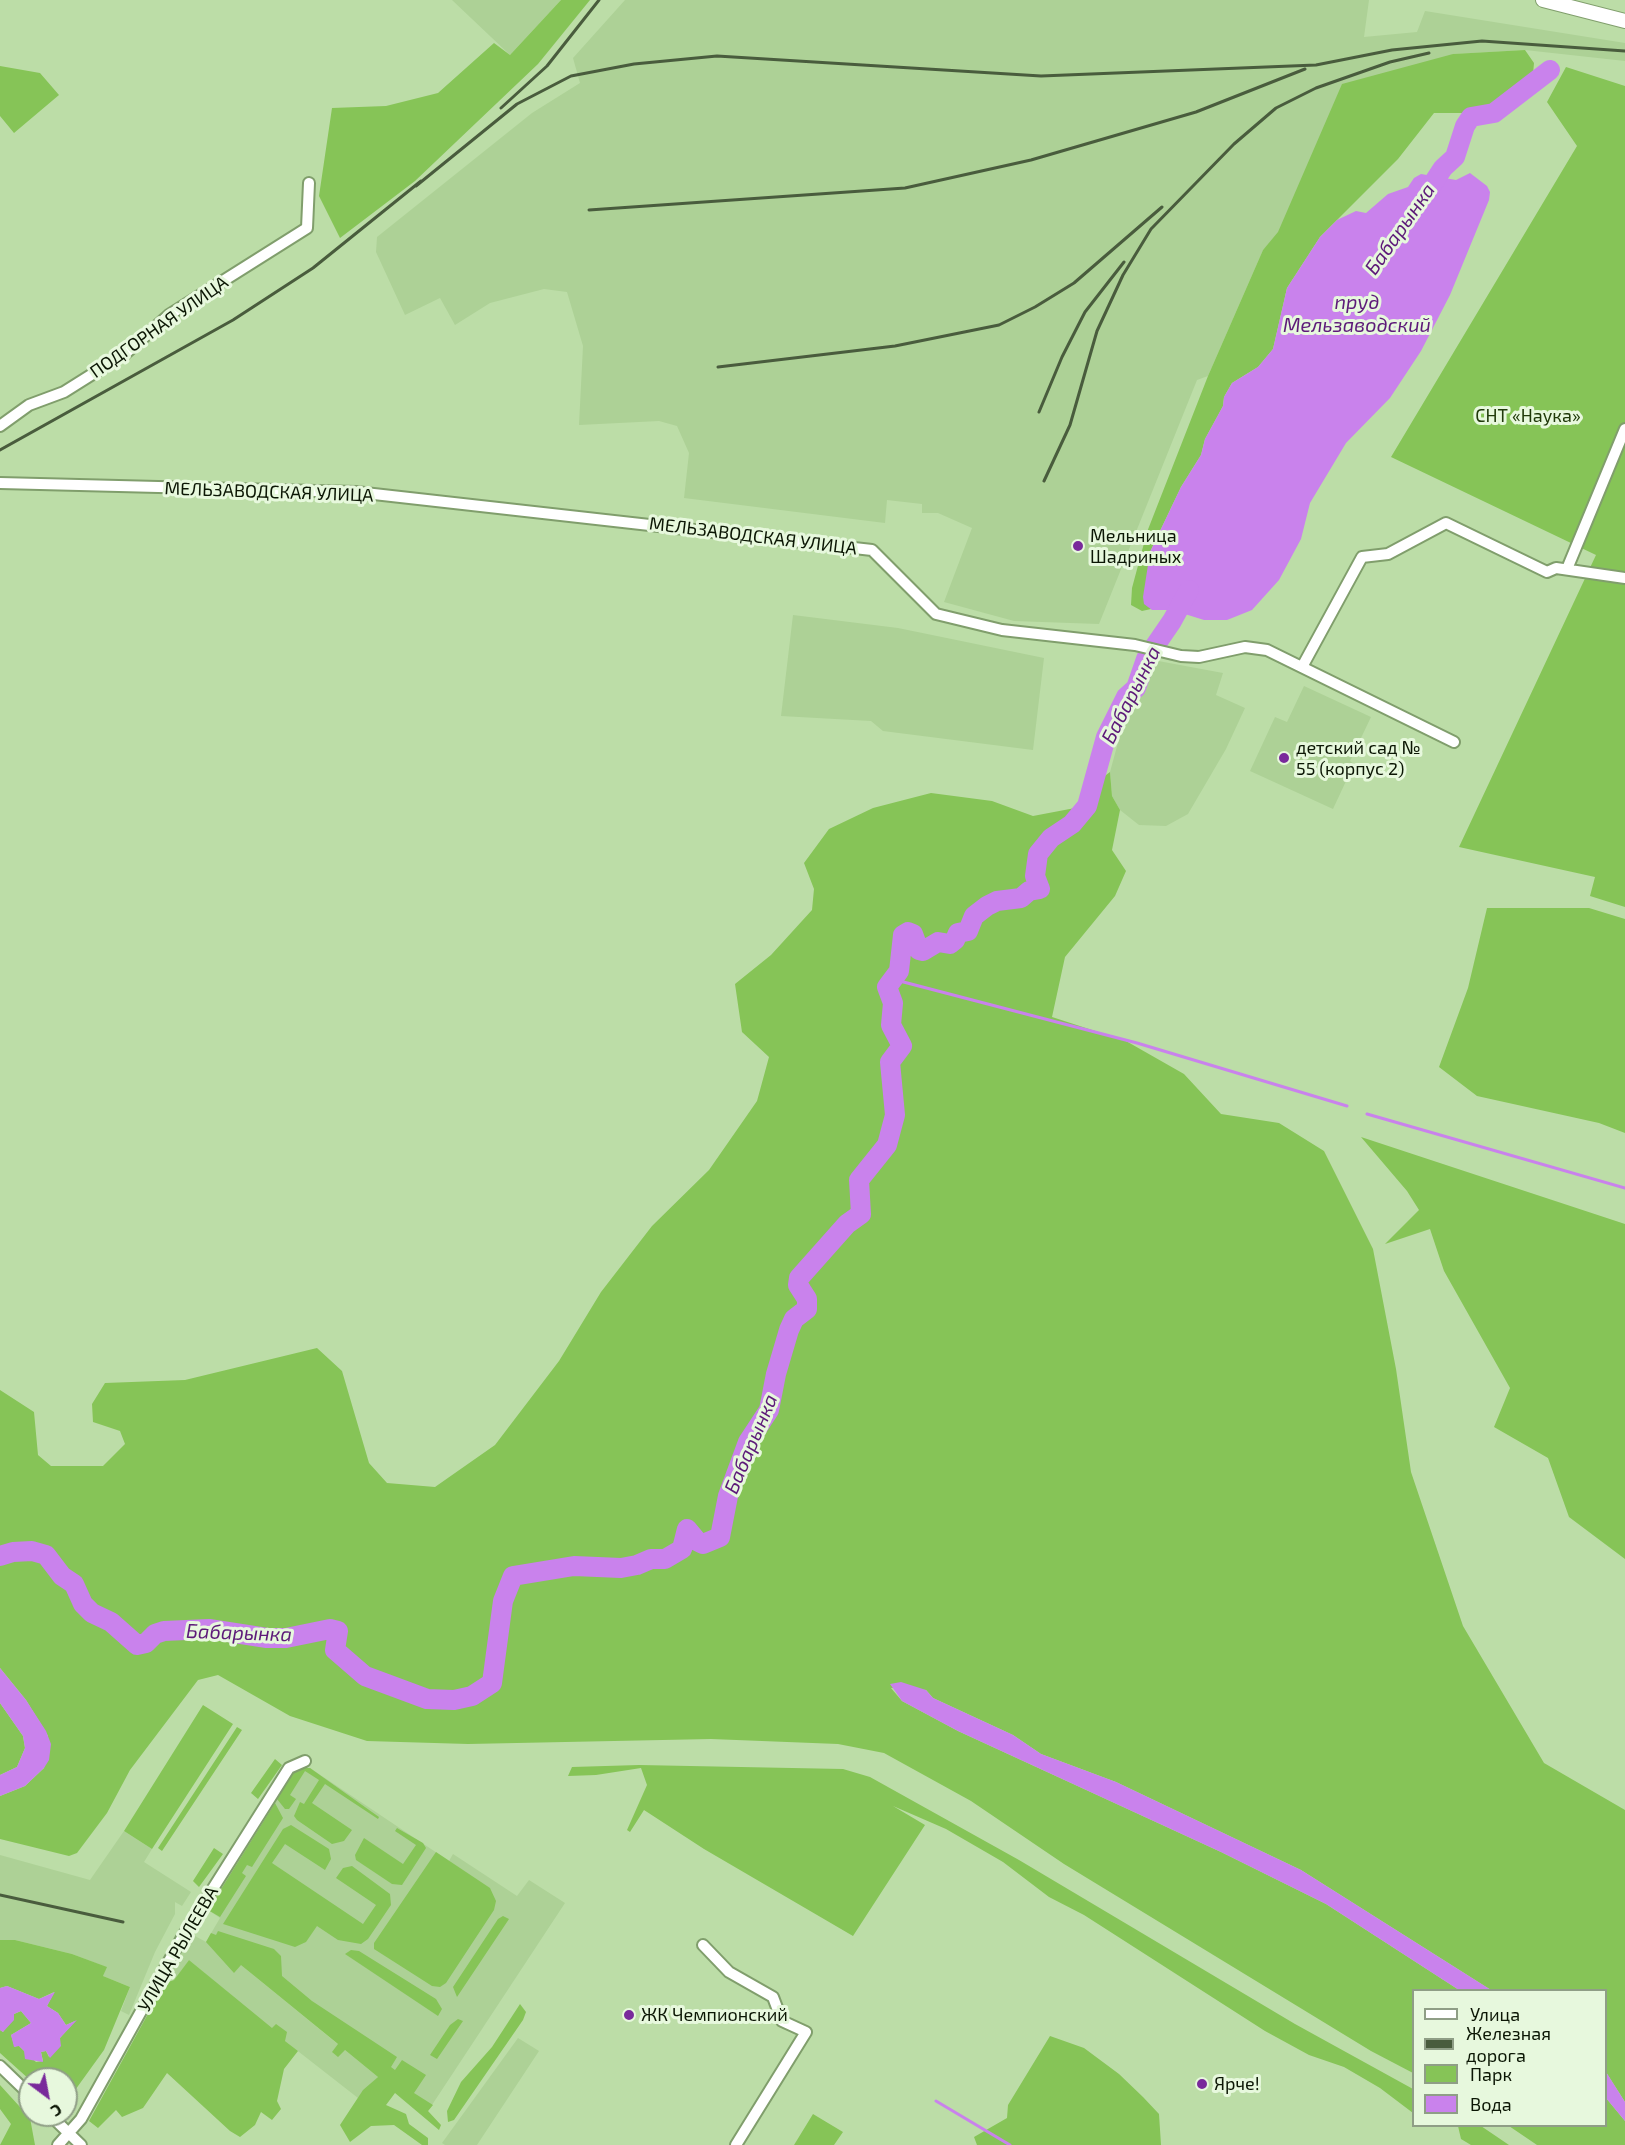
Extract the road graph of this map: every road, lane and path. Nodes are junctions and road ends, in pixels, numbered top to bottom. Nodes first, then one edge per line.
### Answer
1 (1543, 0) edge
2 (1625, 21) edge
3 (309, 183) dead end
4 (0, 426) edge
5 (1625, 429) edge
6 (0, 483) edge
7 (1566, 569) junction
8 (1625, 578) edge
9 (1302, 667) junction
10 (1454, 742) dead end
11 (305, 1761) dead end
12 (702, 1945) dead end
13 (0, 2066) edge
14 (18, 2083) edge
15 (62, 2127) edge
16 (69, 2134) junction
17 (58, 2145) edge
18 (81, 2145) edge
19 (736, 2145) edge

1 - 2 street
3 - 4 street, ПОДГОРНАЯ УЛИЦА
5 - 7 street
6 - 9 street, МЕЛЬЗАВОДСКАЯ УЛИЦА
7 - 8 street
7 - 9 street
9 - 10 street, МЕЛЬЗАВОДСКАЯ УЛИЦА
11 - 16 street, УЛИЦА РЫЛЕЕВА
12 - 19 street
13 - 14 street
15 - 16 street
16 - 17 street, УЛИЦА РЫЛЕЕВА
16 - 18 street

